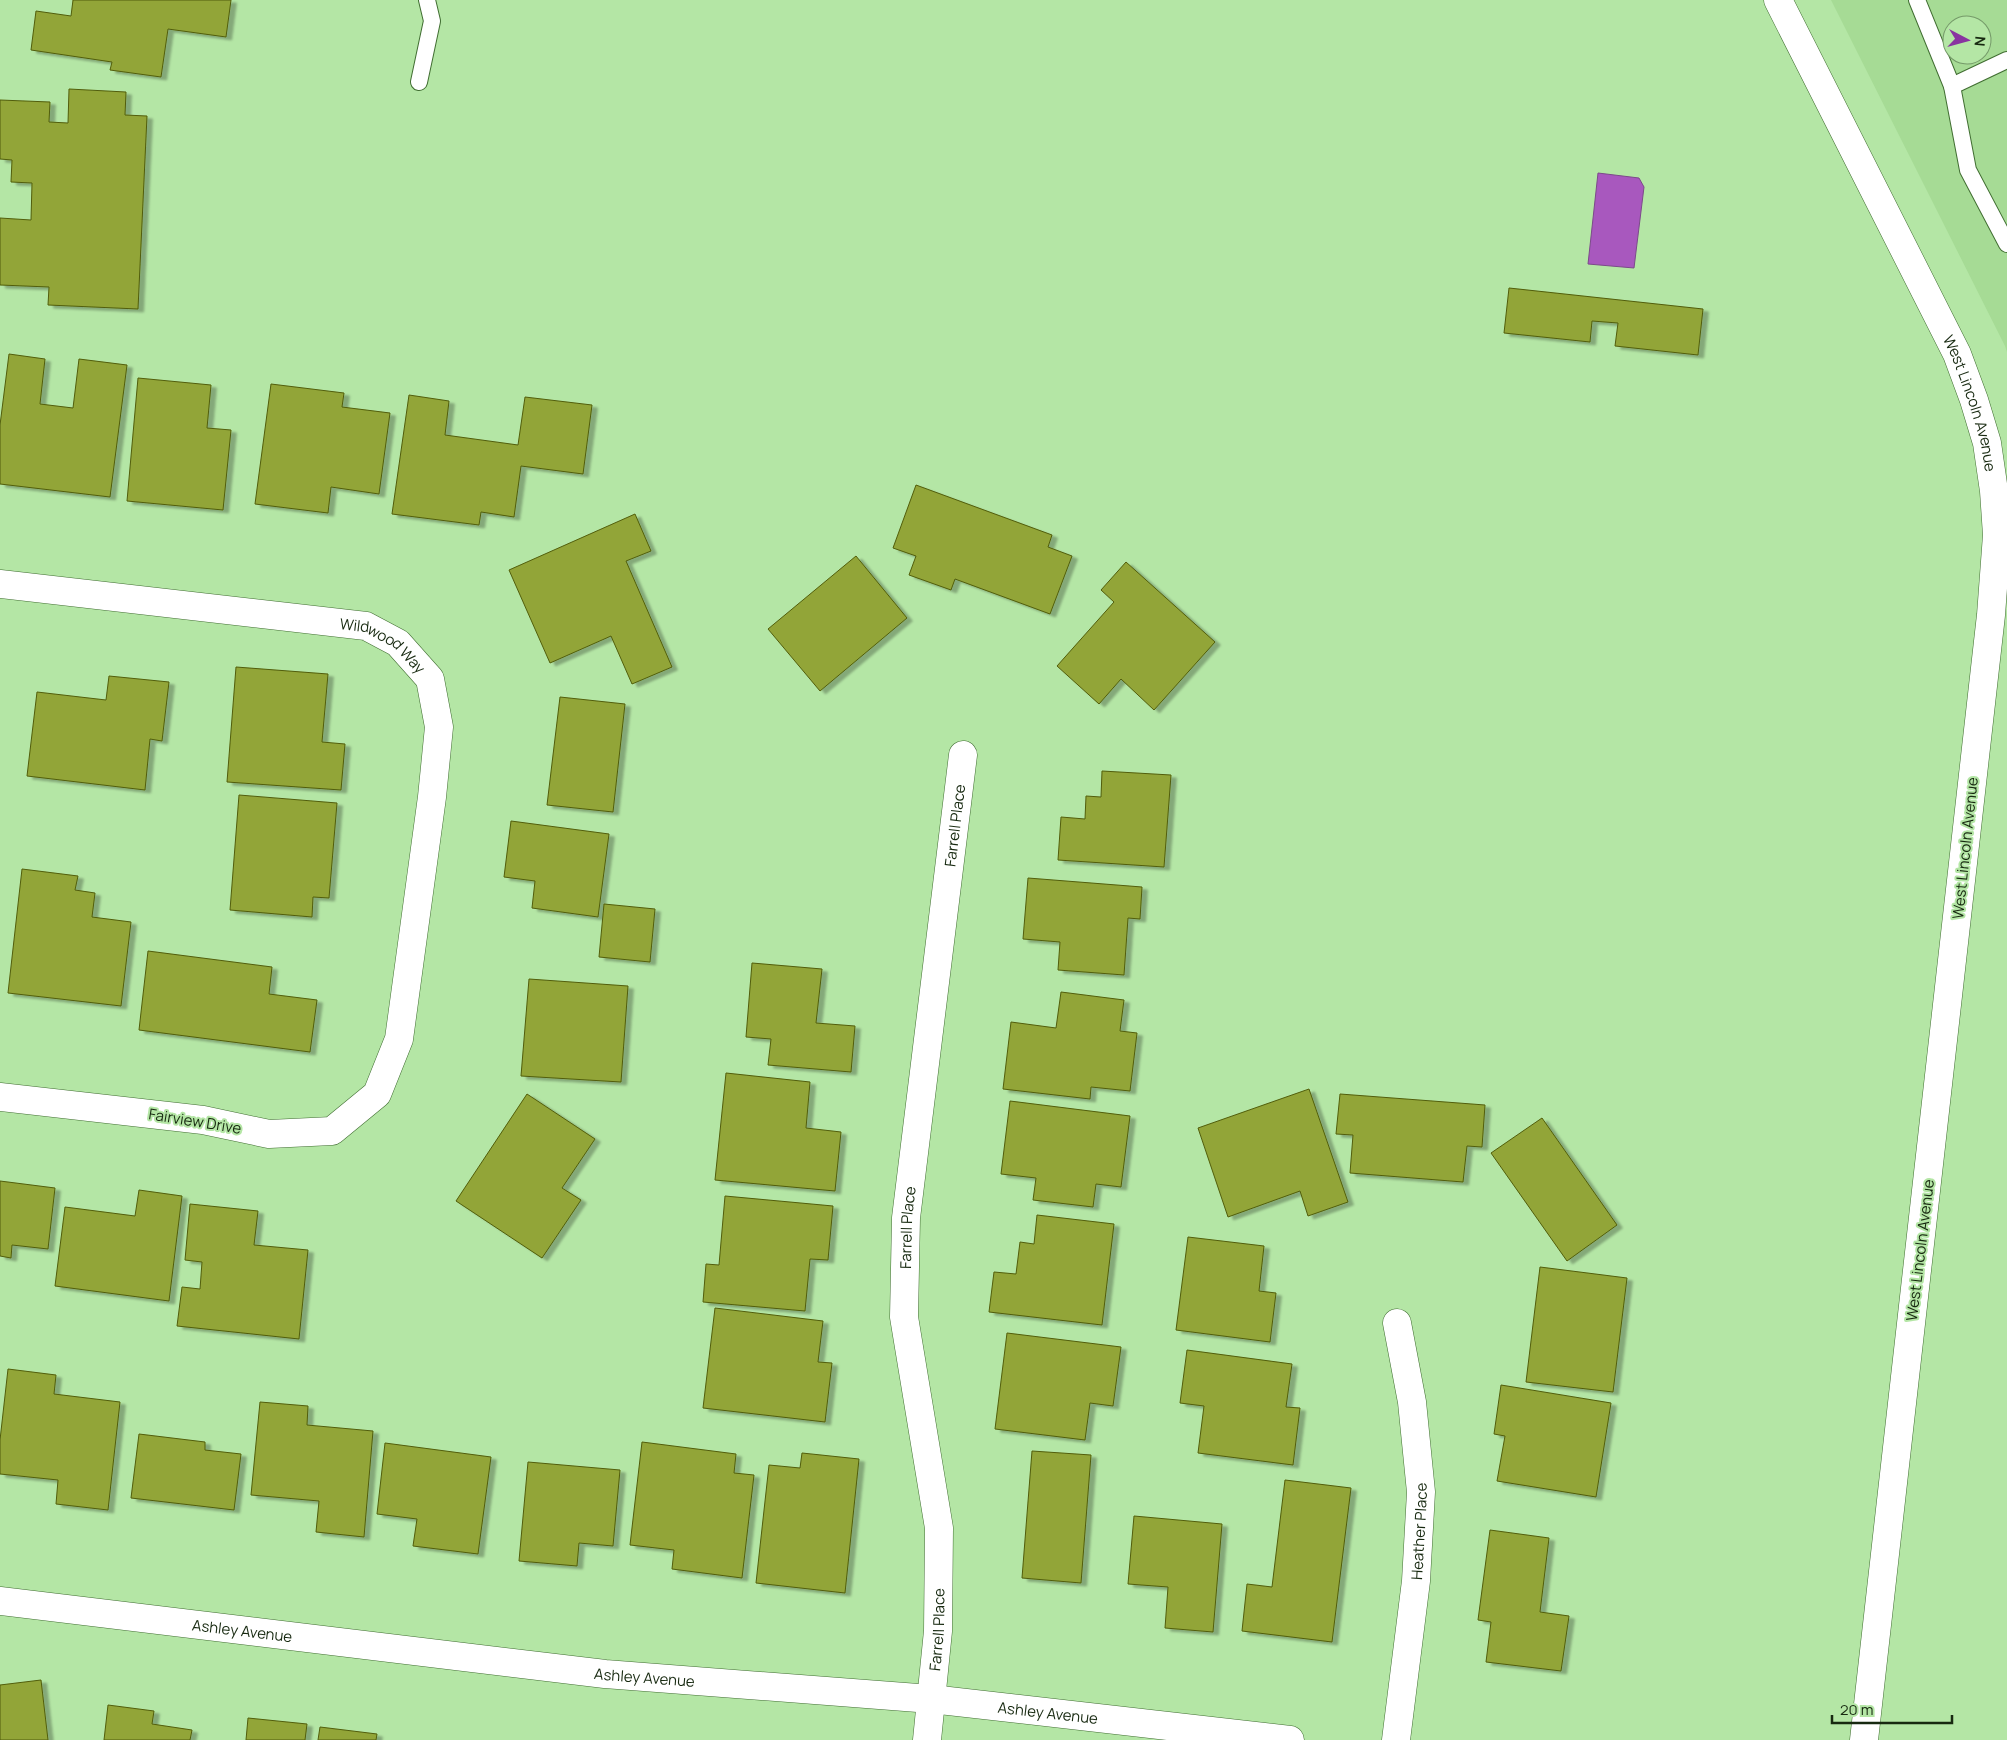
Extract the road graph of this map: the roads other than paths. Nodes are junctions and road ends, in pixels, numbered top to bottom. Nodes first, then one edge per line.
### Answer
1 (428, 0) edge
2 (1778, 0) edge
3 (1917, 0) edge
4 (2007, 60) edge
5 (419, 82) dead end
6 (1952, 86) junction
7 (2007, 244) edge
8 (2002, 535) edge
9 (0, 584) edge
10 (963, 755) dead end
11 (377, 1094) joint
12 (0, 1097) edge
13 (1397, 1323) dead end
14 (0, 1601) edge
15 (931, 1699) junction
16 (926, 1740) edge
17 (1290, 1740) edge
18 (1396, 1740) edge
19 (1864, 1740) edge

1 - 5 lane
2 - 8 street, West Lincoln Avenue
3 - 6 lane
4 - 6 lane
6 - 7 lane
8 - 19 street, West Lincoln Avenue
9 - 11 street, Wildwood Way
10 - 15 street, Farrell Place
11 - 12 street, Fairview Drive
13 - 18 street, Heather Place
14 - 15 street, Ashley Avenue
15 - 16 street, Farrell Place
15 - 17 street, Ashley Avenue

